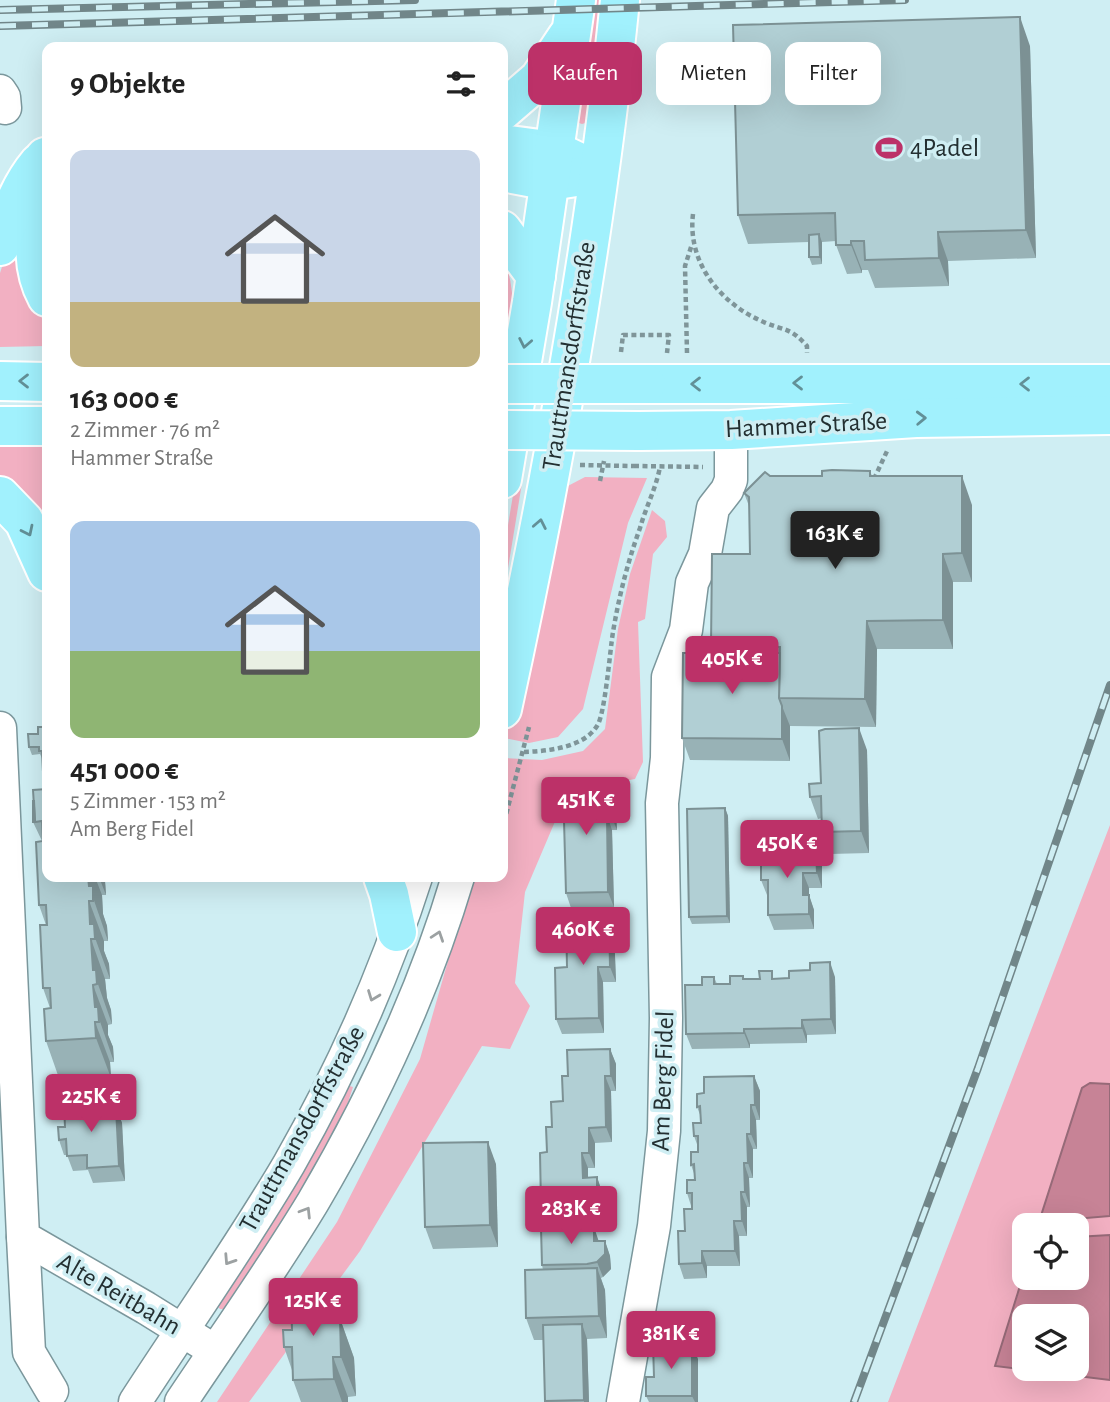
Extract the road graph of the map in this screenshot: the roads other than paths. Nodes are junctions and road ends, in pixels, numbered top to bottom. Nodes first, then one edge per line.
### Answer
1 (620, 0) edge
2 (574, 15) edge
3 (508, 106) edge
4 (508, 147) edge
5 (42, 160) edge
6 (552, 166) junction
7 (508, 171) edge
8 (598, 173) junction
9 (42, 184) edge
10 (508, 238) edge
11 (0, 246) edge
12 (536, 276) junction
13 (42, 283) edge
14 (0, 381) edge
15 (42, 382) edge
16 (508, 384) edge
17 (1101, 400) edge
18 (0, 426) edge
19 (42, 426) edge
20 (508, 430) edge
21 (731, 430) junction
22 (508, 442) edge
23 (0, 496) edge
24 (42, 561) edge
25 (508, 680) edge
26 (0, 728) edge
27 (385, 882) edge
28 (414, 882) edge
29 (456, 882) edge
30 (397, 932) junction
31 (7, 1039) edge
32 (9, 1140) edge
33 (23, 1237) junction
34 (181, 1330) junction
35 (215, 1351) junction
36 (51, 1391) dead end
37 (135, 1402) edge
38 (181, 1402) edge
39 (623, 1402) edge

1 - 8 main road, Trauttmansdorffstraße
2 - 3 main road
2 - 6 main road, Trauttmansdorffstraße
4 - 6 main road
5 - 11 main road
6 - 7 main road
6 - 8 main road
6 - 12 main road, Trauttmansdorffstraße
25 -> 8 main road, Trauttmansdorffstraße
9 - 13 main road
10 - 12 main road
12 -> 22 main road, Trauttmansdorffstraße
15 -> 14 main road
17 -> 16 main road, Hammer Straße, bridge
21 -> 17 main road, Hammer Straße
18 - 19 main road
20 - 21 main road, Hammer Straße, bridge
21 - 39 street, Am Berg Fidel
23 -> 24 main road
26 - 31 street, Alte Reitbahn
27 - 30 main road
28 - 30 street, Trauttmansdorffstraße
35 -> 29 street, Trauttmansdorffstraße
30 -> 34 street, Trauttmansdorffstraße
31 - 32 street, Alte Reitbahn
32 - 33 street, Alte Reitbahn
33 - 34 street, Alte Reitbahn
33 - 36 street, Alte Reitbahn
34 - 35 street, Alte Reitbahn
34 - 37 street, Trauttmansdorffstraße
35 - 38 street, Trauttmansdorffstraße

